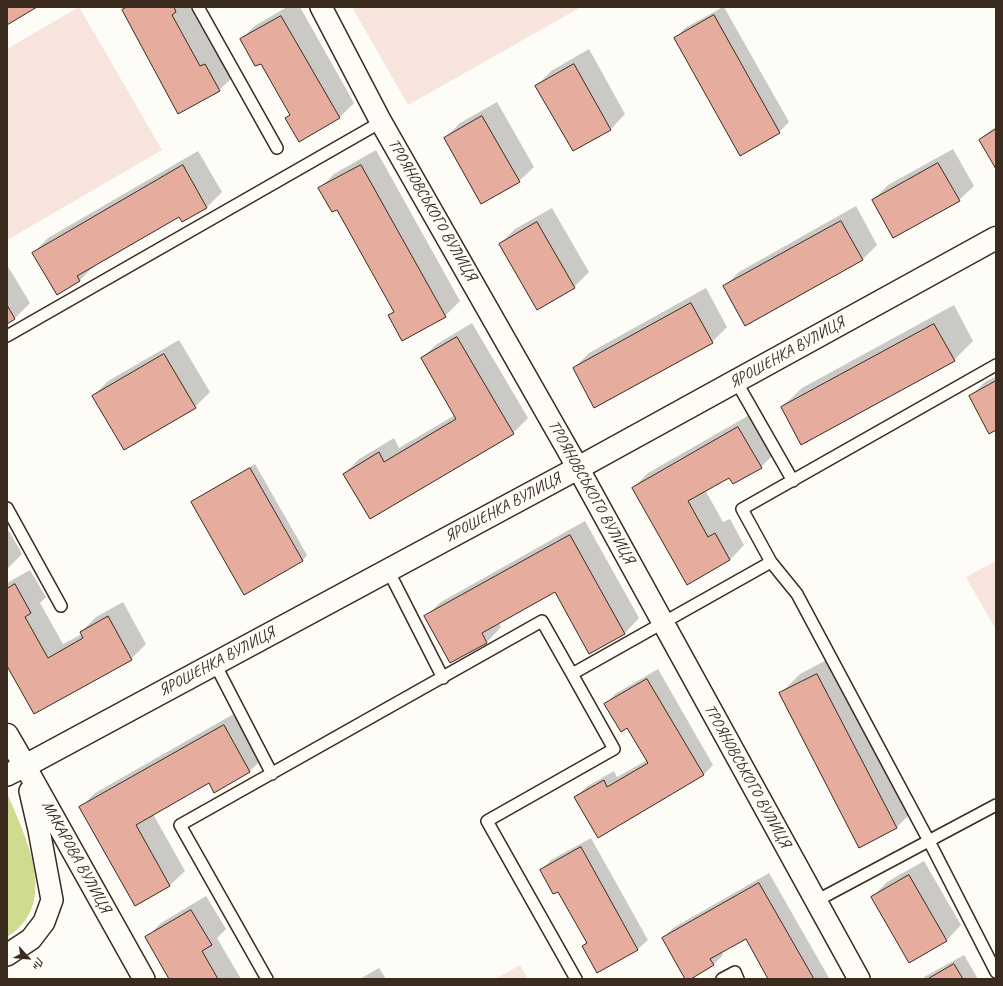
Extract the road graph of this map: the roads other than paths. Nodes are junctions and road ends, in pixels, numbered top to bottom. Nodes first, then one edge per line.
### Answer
1 (198, 7) edge
2 (321, 7) edge
3 (381, 122) junction
4 (277, 148) dead end
5 (996, 238) edge
6 (7, 336) edge
7 (996, 366) edge
8 (736, 381) junction
9 (578, 468) junction
10 (793, 481) junction
11 (7, 508) edge
12 (771, 562) junction
13 (388, 570) junction
14 (61, 606) dead end
15 (663, 622) junction
16 (215, 664) junction
17 (572, 674) junction
18 (443, 678) junction
19 (7, 735) edge
20 (16, 771) edge
21 (272, 774) junction
22 (996, 805) edge
23 (929, 841) junction
24 (816, 901) junction
25 (7, 955) edge
26 (996, 972) edge
27 (144, 979) edge
28 (266, 979) edge
29 (576, 979) edge
30 (722, 979) edge
31 (738, 979) edge
32 (859, 979) edge

1 - 4 lane
2 - 3 street, ТРОЯНОВСЬКОГО ВУЛИЦЯ
3 - 6 lane
3 - 9 street, ТРОЯНОВСЬКОГО ВУЛИЦЯ
5 - 8 street, ЯРОШЕНКА ВУЛИЦЯ
7 - 10 lane
8 - 9 street, ЯРОШЕНКА ВУЛИЦЯ
8 - 10 lane
9 - 13 street, ЯРОШЕНКА ВУЛИЦЯ
9 - 15 street, ТРОЯНОВСЬКОГО ВУЛИЦЯ
10 - 12 lane
11 - 14 lane
12 - 15 lane
12 - 23 lane
13 - 16 street, ЯРОШЕНКА ВУЛИЦЯ
13 - 18 lane
15 - 17 lane
15 - 24 street, ТРОЯНОВСЬКОГО ВУЛИЦЯ
16 - 20 street, ЯРОШЕНКА ВУЛИЦЯ
16 - 21 lane
17 - 18 lane
17 - 29 lane
18 - 21 lane
19 - 20 street, МАКАРОВА ВУЛИЦЯ
20 - 25 street
20 - 27 street, МАКАРОВА ВУЛИЦЯ
21 - 28 lane
22 - 23 lane
23 - 24 lane
23 - 26 lane
24 - 32 street, ТРОЯНОВСЬКОГО ВУЛИЦЯ
30 - 31 lane

